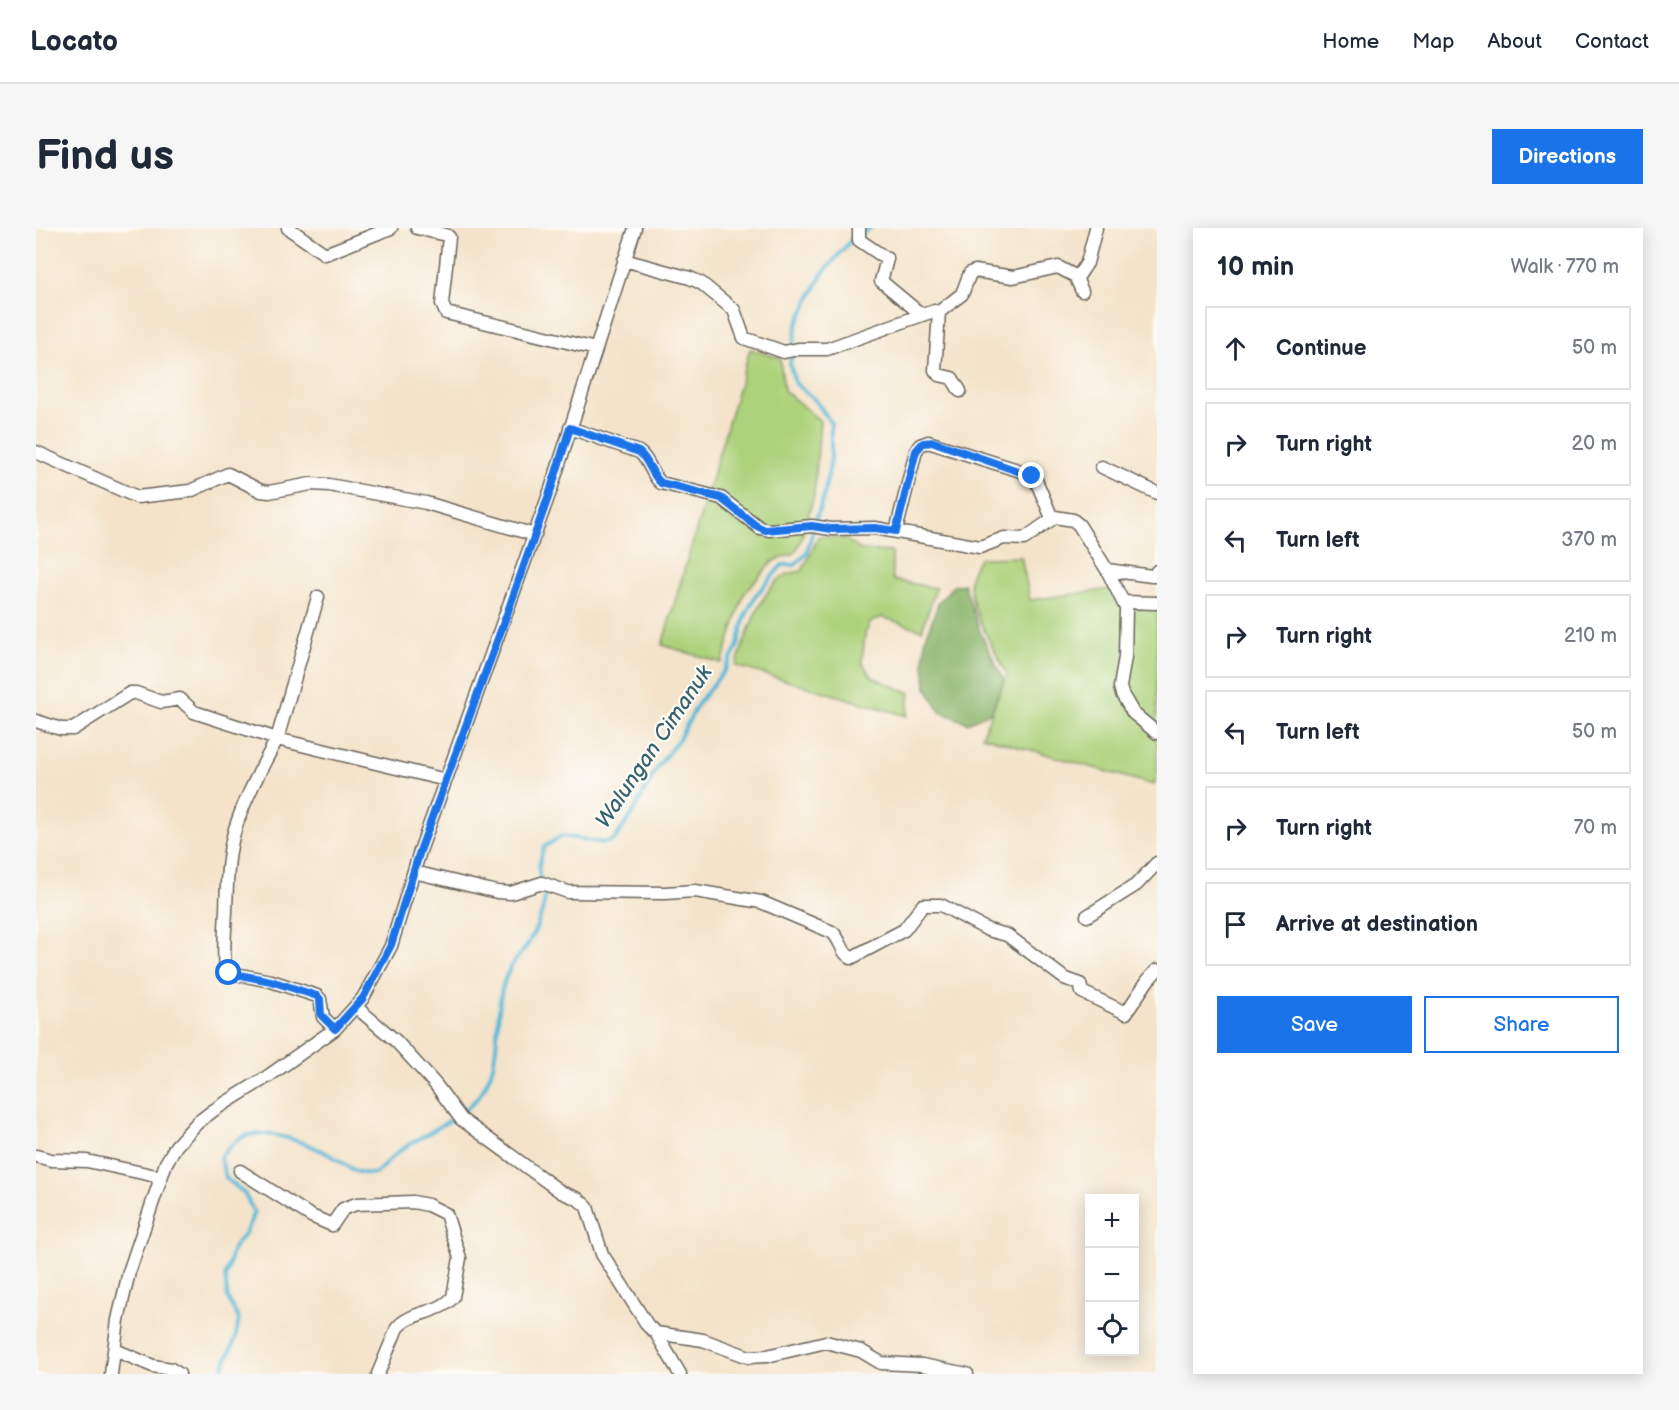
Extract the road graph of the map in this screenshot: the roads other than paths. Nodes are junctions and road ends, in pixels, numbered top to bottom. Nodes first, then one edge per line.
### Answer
1 (288, 228) edge
2 (391, 228) edge
3 (417, 228) edge
4 (635, 228) edge
5 (1096, 228) edge
6 (859, 234) edge
7 (624, 260) junction
8 (1077, 278) junction
9 (1082, 291) dead end
10 (922, 315) junction
11 (939, 317) junction
12 (596, 349) junction
13 (960, 391) dead end
14 (570, 428) junction
15 (36, 452) edge
16 (1102, 467) dead end
17 (1157, 493) edge
18 (1052, 518) junction
19 (896, 531) junction
20 (535, 535) junction
21 (1107, 570) junction
22 (1157, 571) edge
23 (318, 597) dead end
24 (1124, 602) junction
25 (1157, 603) edge
26 (36, 721) edge
27 (1157, 733) edge
28 (277, 739) junction
29 (446, 780) junction
30 (1157, 863) edge
31 (414, 872) junction
32 (1087, 916) dead end
33 (1157, 970) edge
34 (356, 1007) junction
35 (335, 1029) junction
36 (36, 1156) edge
37 (240, 1171) dead end
38 (161, 1177) junction
39 (656, 1333) junction
40 (115, 1350) junction
41 (111, 1374) edge
42 (179, 1374) edge
43 (378, 1374) edge
44 (680, 1374) edge
45 (967, 1374) edge

1 - 2 street
3 - 12 street
4 - 7 street
5 - 8 street
6 - 10 street
7 - 10 street
7 - 12 street
8 - 9 street
8 - 11 street
10 - 11 street
11 - 13 street
12 - 14 street
14 - 19 street
14 - 20 street
15 - 20 street
16 - 17 street
18 - 19 street
18 - 19 street
18 - 21 street
20 - 29 street
21 - 22 street
21 - 24 street
23 - 28 street
24 - 25 street
24 - 27 street
26 - 28 street
28 - 29 street
28 - 35 street
29 - 31 street
30 - 32 street
31 - 33 street
31 - 34 street
34 - 35 street
34 - 39 street
35 - 38 street
36 - 38 street
37 - 43 street
38 - 40 street
39 - 44 street
39 - 45 street
40 - 41 street
40 - 42 street

